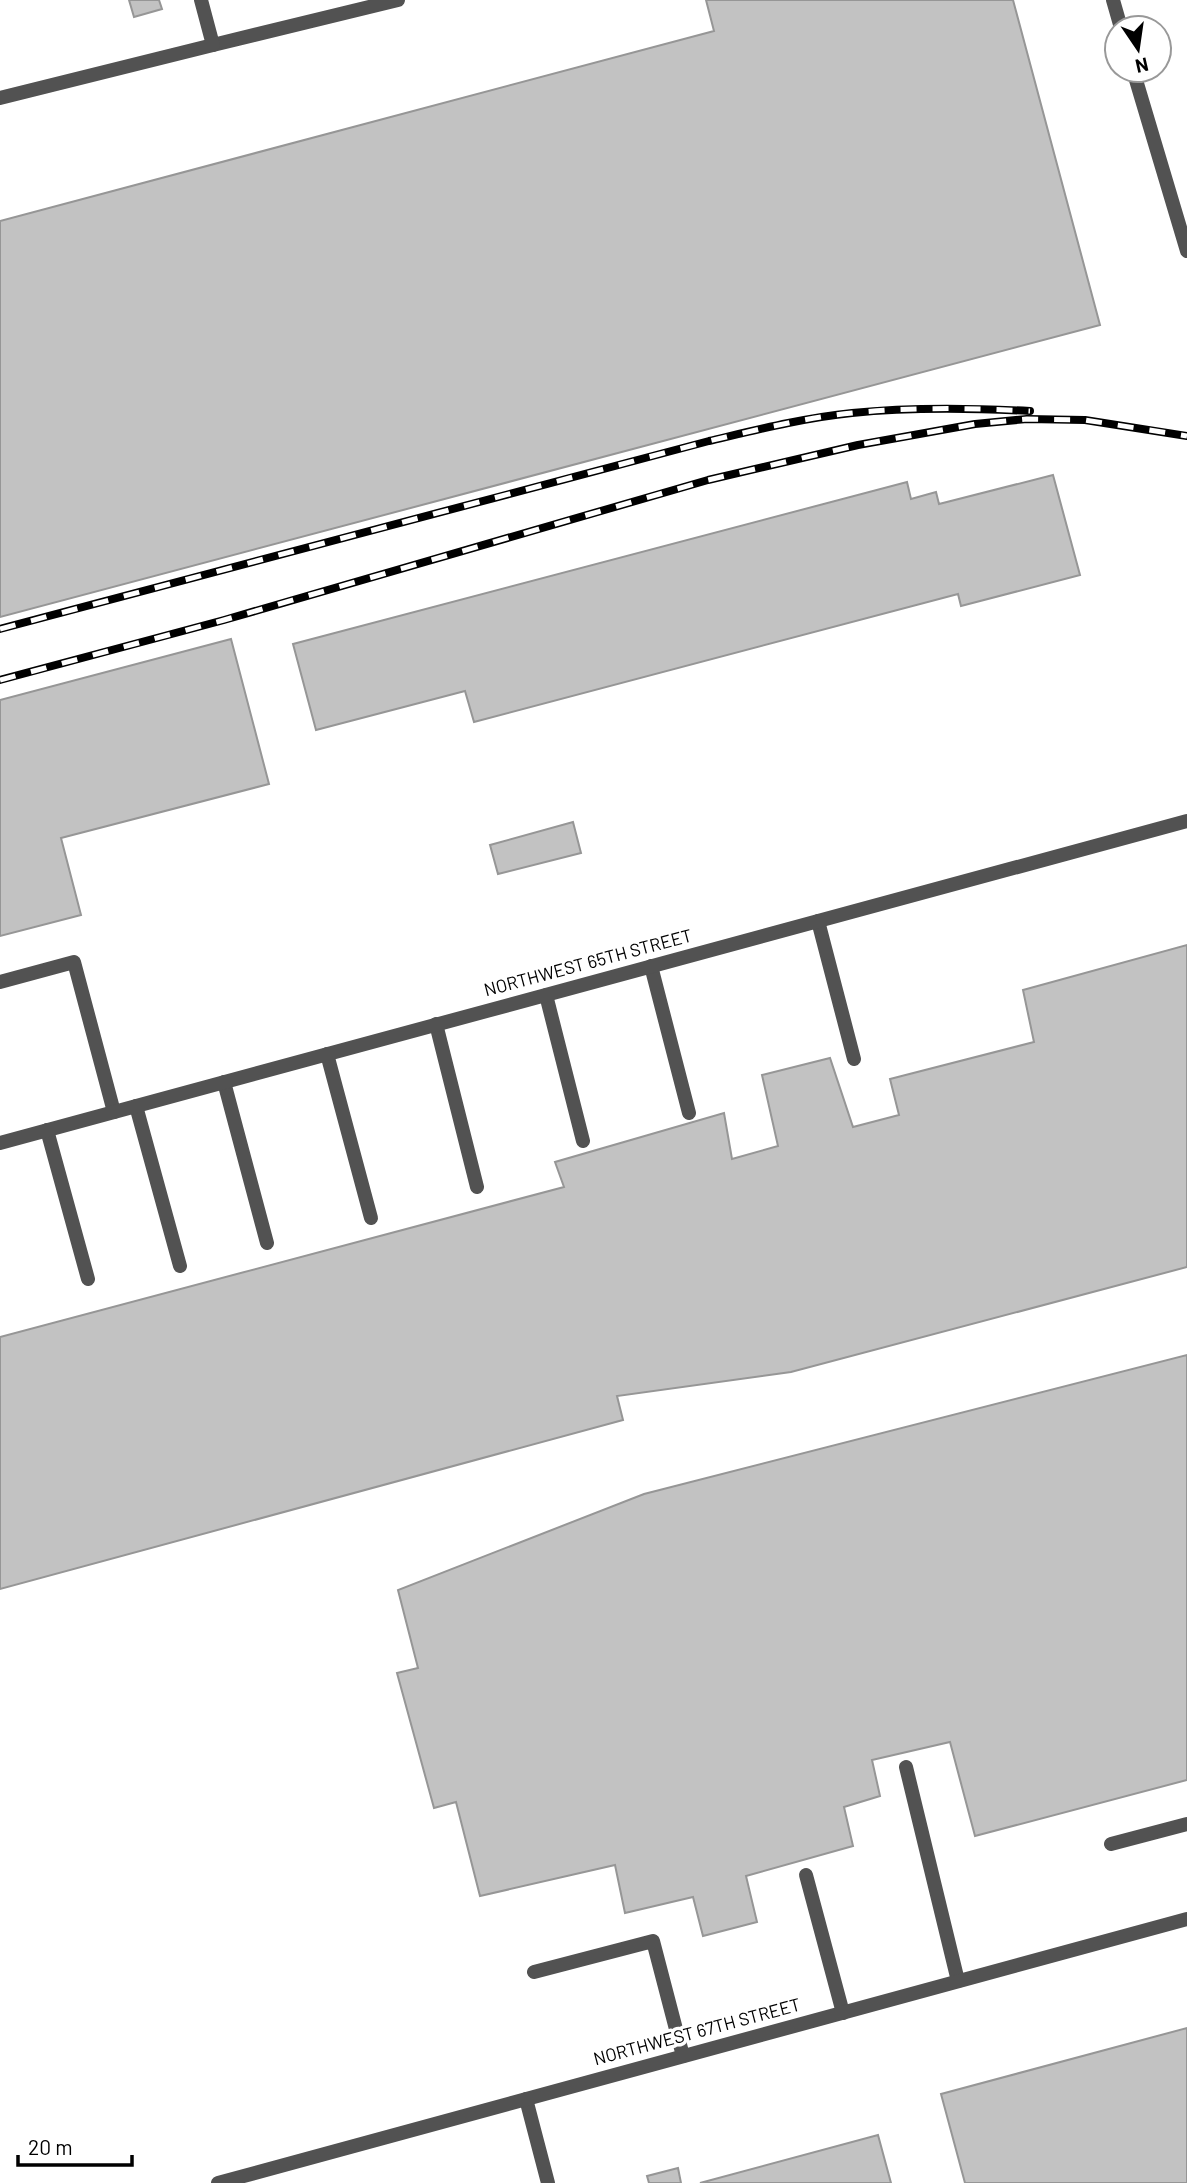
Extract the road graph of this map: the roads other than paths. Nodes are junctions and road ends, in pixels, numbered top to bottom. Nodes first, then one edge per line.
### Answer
1 (201, 0) edge
2 (398, 0) edge
3 (213, 45) junction
4 (1137, 84) edge
5 (0, 98) edge
6 (1187, 251) edge
7 (1187, 821) edge
8 (818, 921) junction
9 (651, 967) junction
10 (0, 982) edge
11 (546, 995) junction
12 (436, 1024) junction
13 (327, 1054) junction
14 (854, 1059) dead end
15 (224, 1082) junction
16 (136, 1106) junction
17 (114, 1112) junction
18 (689, 1113) dead end
19 (47, 1130) junction
20 (583, 1141) dead end
21 (0, 1143) edge
22 (477, 1187) dead end
23 (371, 1218) dead end
24 (267, 1243) dead end
25 (180, 1266) dead end
26 (88, 1279) dead end
27 (906, 1767) dead end
28 (1187, 1824) edge
29 (1111, 1844) dead end
30 (806, 1875) dead end
31 (1187, 1919) edge
32 (534, 1972) dead end
33 (958, 1981) junction
34 (843, 2013) junction
35 (683, 2056) junction
36 (526, 2099) junction
37 (218, 2183) edge
38 (548, 2183) edge

1 - 3 street
2 - 3 street
3 - 5 street
4 - 6 street
7 - 8 street, NORTHWEST 65TH STREET
8 - 9 street, NORTHWEST 65TH STREET
8 - 14 street
9 - 11 street, NORTHWEST 65TH STREET
9 - 18 street
10 - 17 street
11 - 12 street, NORTHWEST 65TH STREET
11 - 20 street
12 - 13 street, NORTHWEST 65TH STREET
12 - 22 street
13 - 15 street, NORTHWEST 65TH STREET
13 - 23 street
15 - 16 street, NORTHWEST 65TH STREET
15 - 24 street
16 - 17 street, NORTHWEST 65TH STREET
16 - 25 street
17 - 19 street, NORTHWEST 65TH STREET
19 - 21 street, NORTHWEST 65TH STREET
19 - 26 street
27 - 33 street
28 - 29 street
30 - 34 street
31 - 33 street, NORTHWEST 67TH STREET
32 - 35 street
33 - 34 street, NORTHWEST 67TH STREET
34 - 35 street, NORTHWEST 67TH STREET
35 - 36 street, NORTHWEST 67TH STREET
36 - 37 street, NORTHWEST 67TH STREET
36 - 38 street

